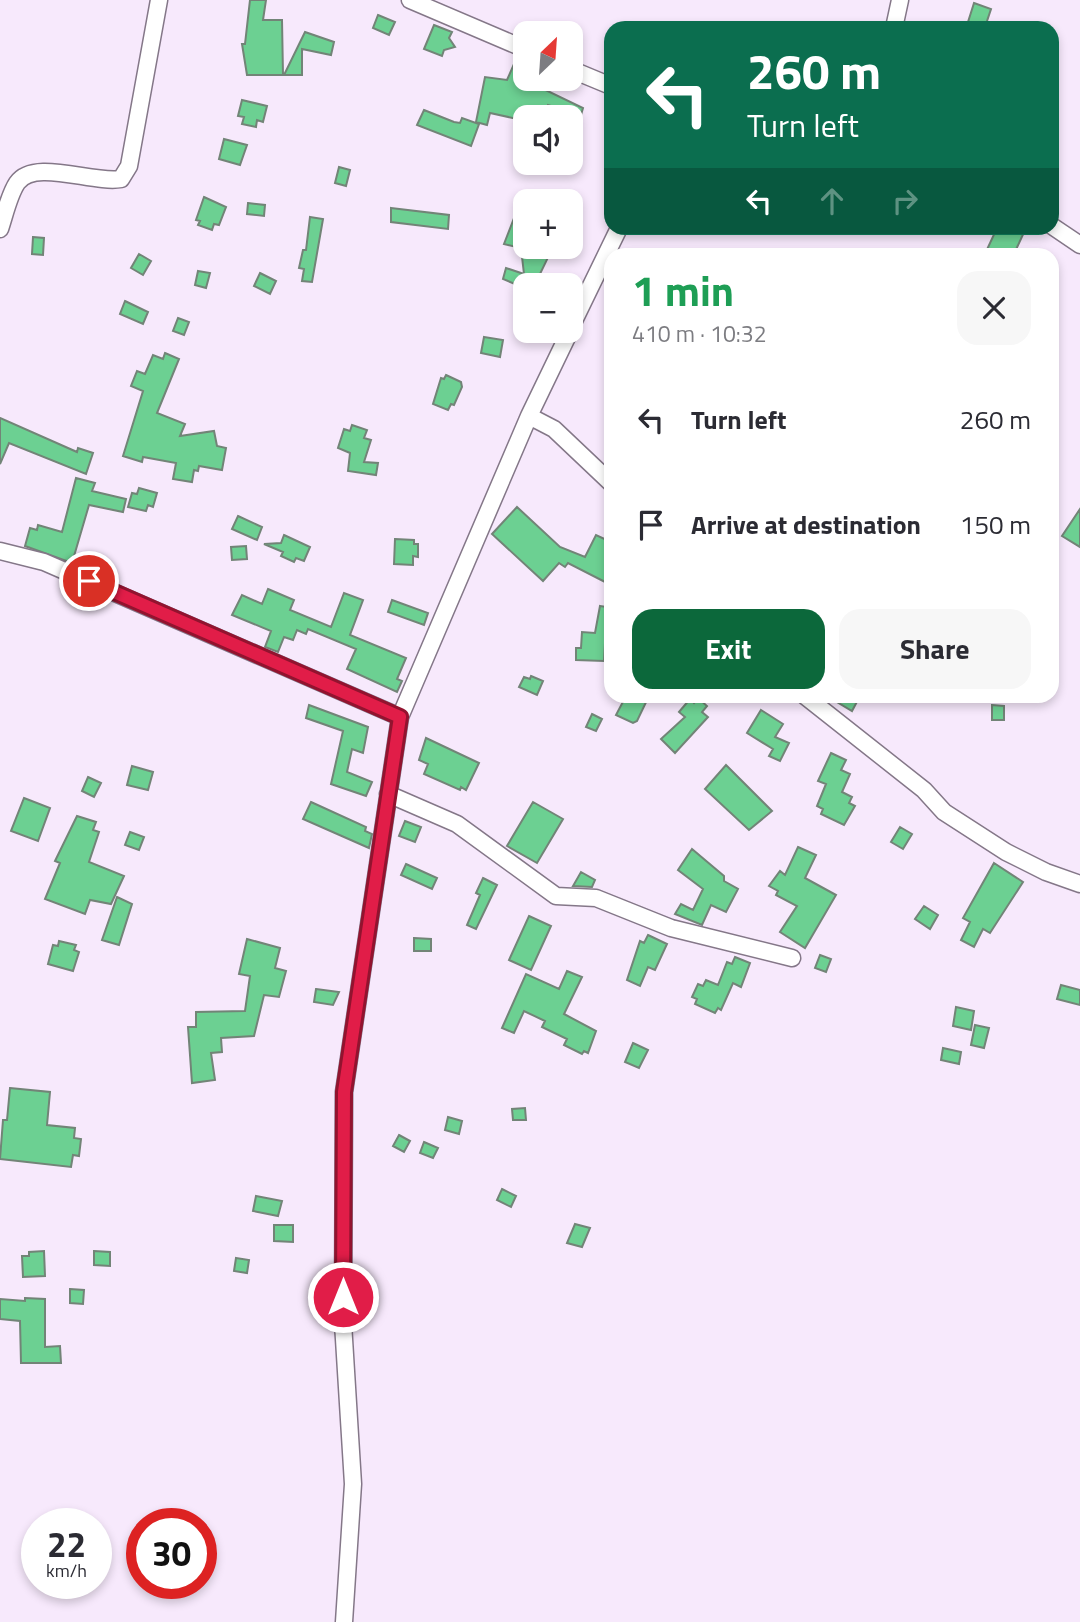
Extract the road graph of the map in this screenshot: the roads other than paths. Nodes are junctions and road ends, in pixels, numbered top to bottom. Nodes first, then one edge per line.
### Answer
1 (159, 0) edge
2 (411, 0) edge
3 (900, 0) edge
4 (896, 21) edge
5 (513, 44) edge
6 (583, 74) edge
7 (604, 83) edge
8 (0, 229) edge
9 (1059, 231) edge
10 (1080, 245) edge
11 (604, 259) edge
12 (583, 303) edge
13 (564, 343) edge
14 (529, 416) junction
15 (604, 476) edge
16 (0, 551) edge
17 (813, 703) edge
18 (400, 717) junction
19 (388, 794) junction
20 (1080, 884) edge
21 (792, 958) dead end
22 (344, 1622) edge

1 - 8 street
2 - 5 street
3 - 4 street
6 - 7 street
9 - 10 street
11 - 12 street
13 - 14 street
14 - 15 street
14 - 18 street
16 - 18 street
17 - 20 street
18 - 19 street
19 - 21 street
19 - 22 street

